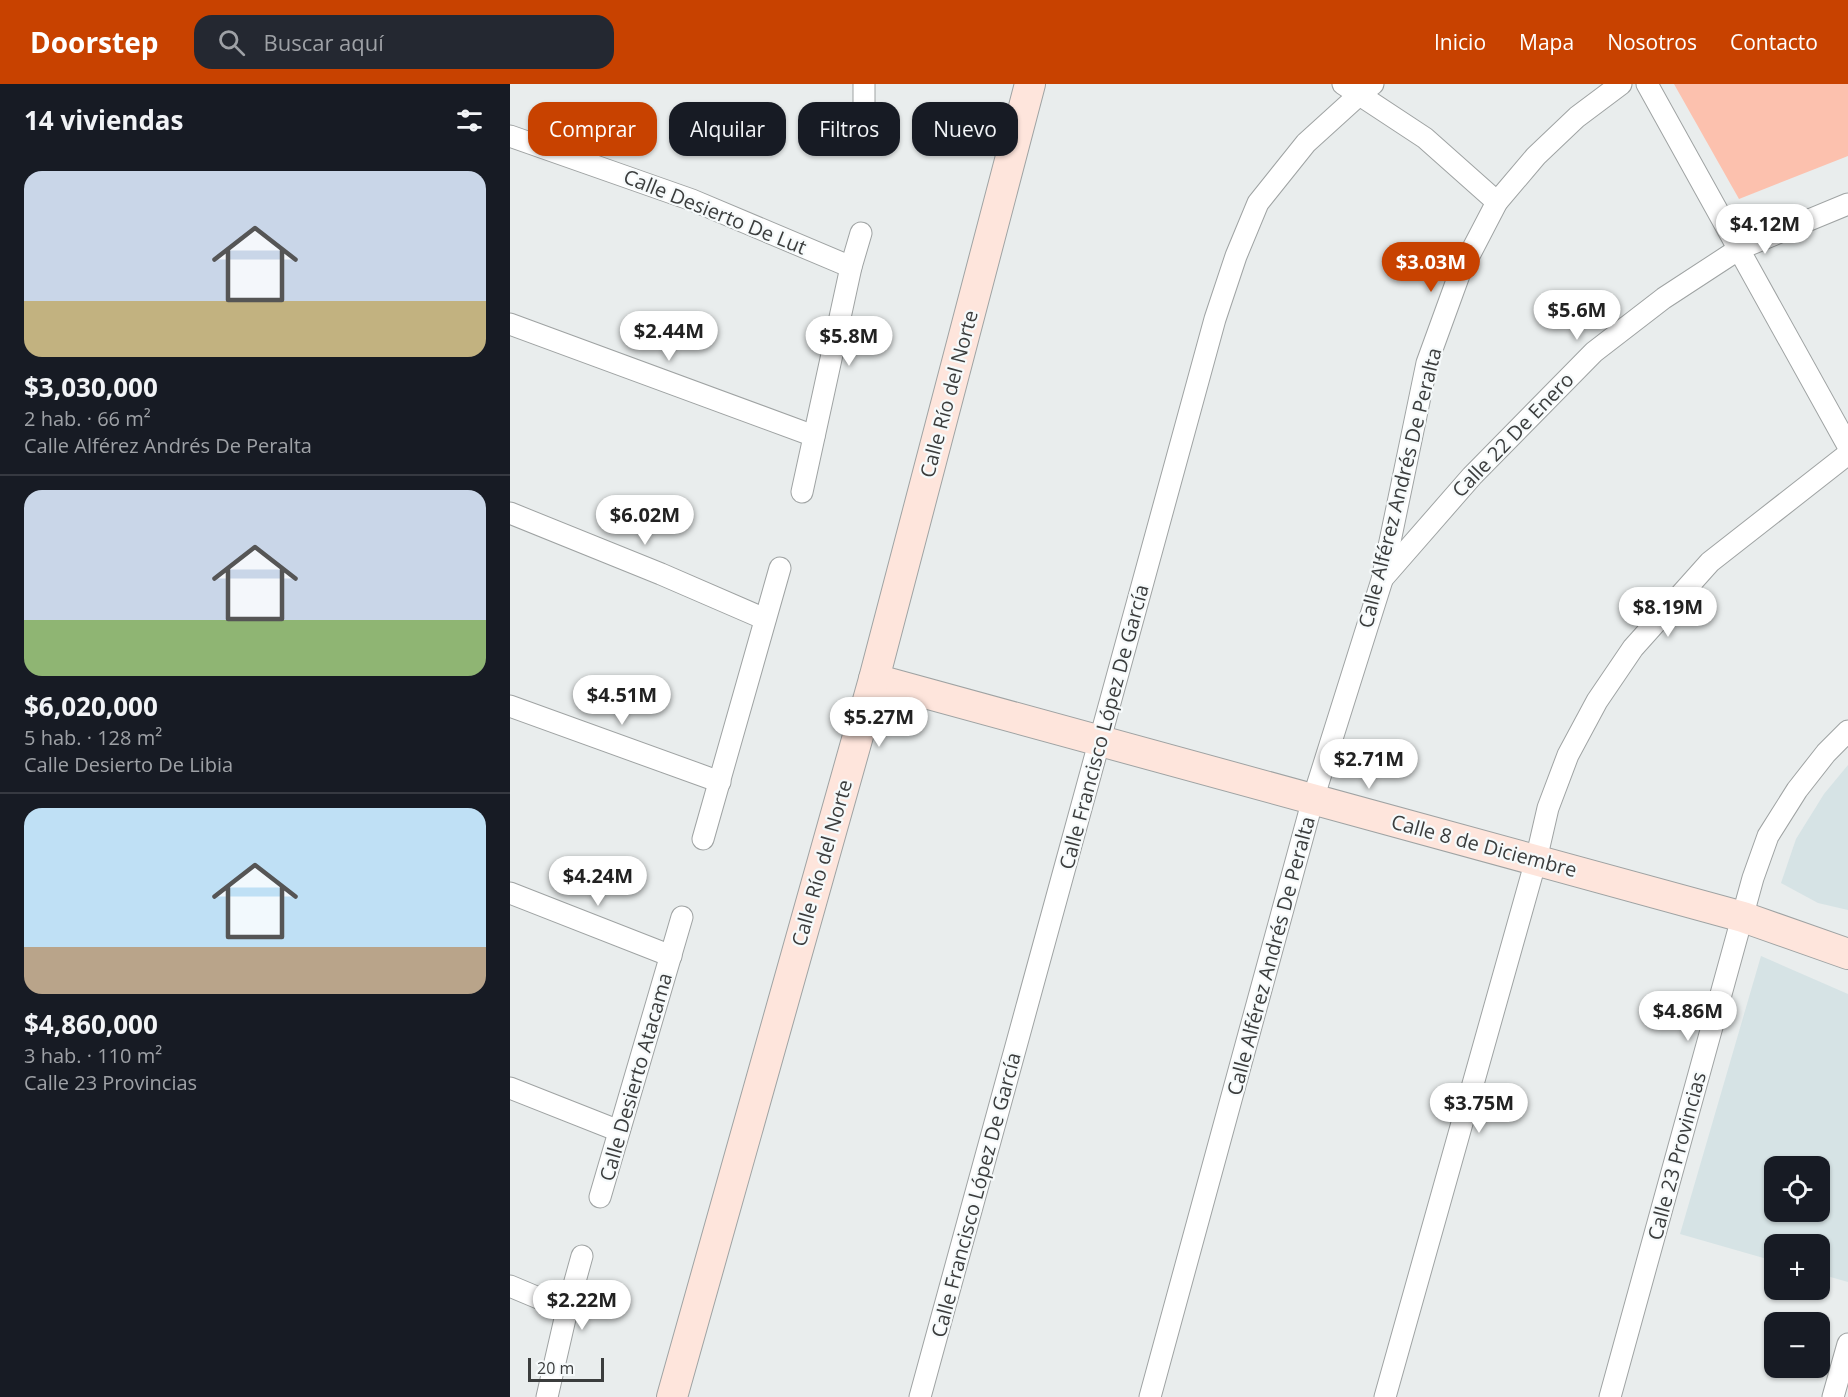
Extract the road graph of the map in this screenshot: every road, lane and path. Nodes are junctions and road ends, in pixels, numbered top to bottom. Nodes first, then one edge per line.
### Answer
1 (864, 84) edge
2 (1030, 84) edge
3 (1622, 84) edge
4 (1647, 84) edge
5 (1359, 87) edge
6 (864, 102) edge
7 (510, 136) edge
8 (1497, 202) junction
9 (1848, 204) edge
10 (861, 233) dead end
11 (1739, 249) junction
12 (851, 267) junction
13 (510, 324) edge
14 (814, 436) junction
15 (1848, 446) edge
16 (1848, 454) edge
17 (802, 492) dead end
18 (510, 513) edge
19 (780, 568) dead end
20 (1382, 580) junction
21 (765, 619) junction
22 (874, 679) junction
23 (510, 706) edge
24 (1848, 731) edge
25 (1101, 741) junction
26 (720, 782) junction
27 (1313, 799) junction
28 (703, 839) dead end
29 (1536, 860) junction
30 (510, 893) edge
31 (682, 917) dead end
32 (1743, 917) junction
33 (1848, 954) edge
34 (671, 956) junction
35 (510, 1088) edge
36 (619, 1131) junction
37 (600, 1197) dead end
38 (582, 1257) dead end
39 (510, 1286) edge
40 (567, 1311) junction
41 (1848, 1344) edge
42 (547, 1397) edge
43 (673, 1397) edge
44 (920, 1397) edge
45 (1150, 1397) edge
46 (1385, 1397) edge
47 (1610, 1397) edge
48 (1833, 1397) edge

1 - 6 street
2 - 22 street, Calle Río del Norte
3 - 8 street, Calle Alférez Andrés De Peralta
4 - 11 street
5 - 8 street
5 - 25 street, Calle Francisco López De García
7 - 12 street, Calle Desierto De Lut
8 - 20 street, Calle Alférez Andrés De Peralta
9 - 11 street, Calle 22 De Enero
10 - 12 street
11 - 15 street
11 - 20 street, Calle 22 De Enero
12 - 14 street
13 - 14 street
14 - 17 street
16 - 29 street
18 - 21 street
19 - 21 street
20 - 27 street, Calle Alférez Andrés De Peralta
21 - 26 street
22 - 25 street, Calle 8 de Diciembre
22 - 43 street, Calle Río del Norte
23 - 26 street
24 - 32 street, Calle 23 Provincias
25 - 27 street, Calle 8 de Diciembre
25 - 44 street, Calle Francisco López De García
26 - 28 street
27 - 29 street, Calle 8 de Diciembre
27 - 45 street, Calle Alférez Andrés De Peralta
29 - 32 street, Calle 8 de Diciembre
29 - 46 street
30 - 34 street, Calle Desierto Atacama
31 - 34 street, Calle Desierto Atacama
32 - 33 street, Calle 8 de Diciembre
32 - 47 street, Calle 23 Provincias
34 - 36 street, Calle Desierto Atacama
35 - 36 street
36 - 37 street, Calle Desierto Atacama
38 - 40 street
39 - 40 street
40 - 42 street
41 - 48 street

